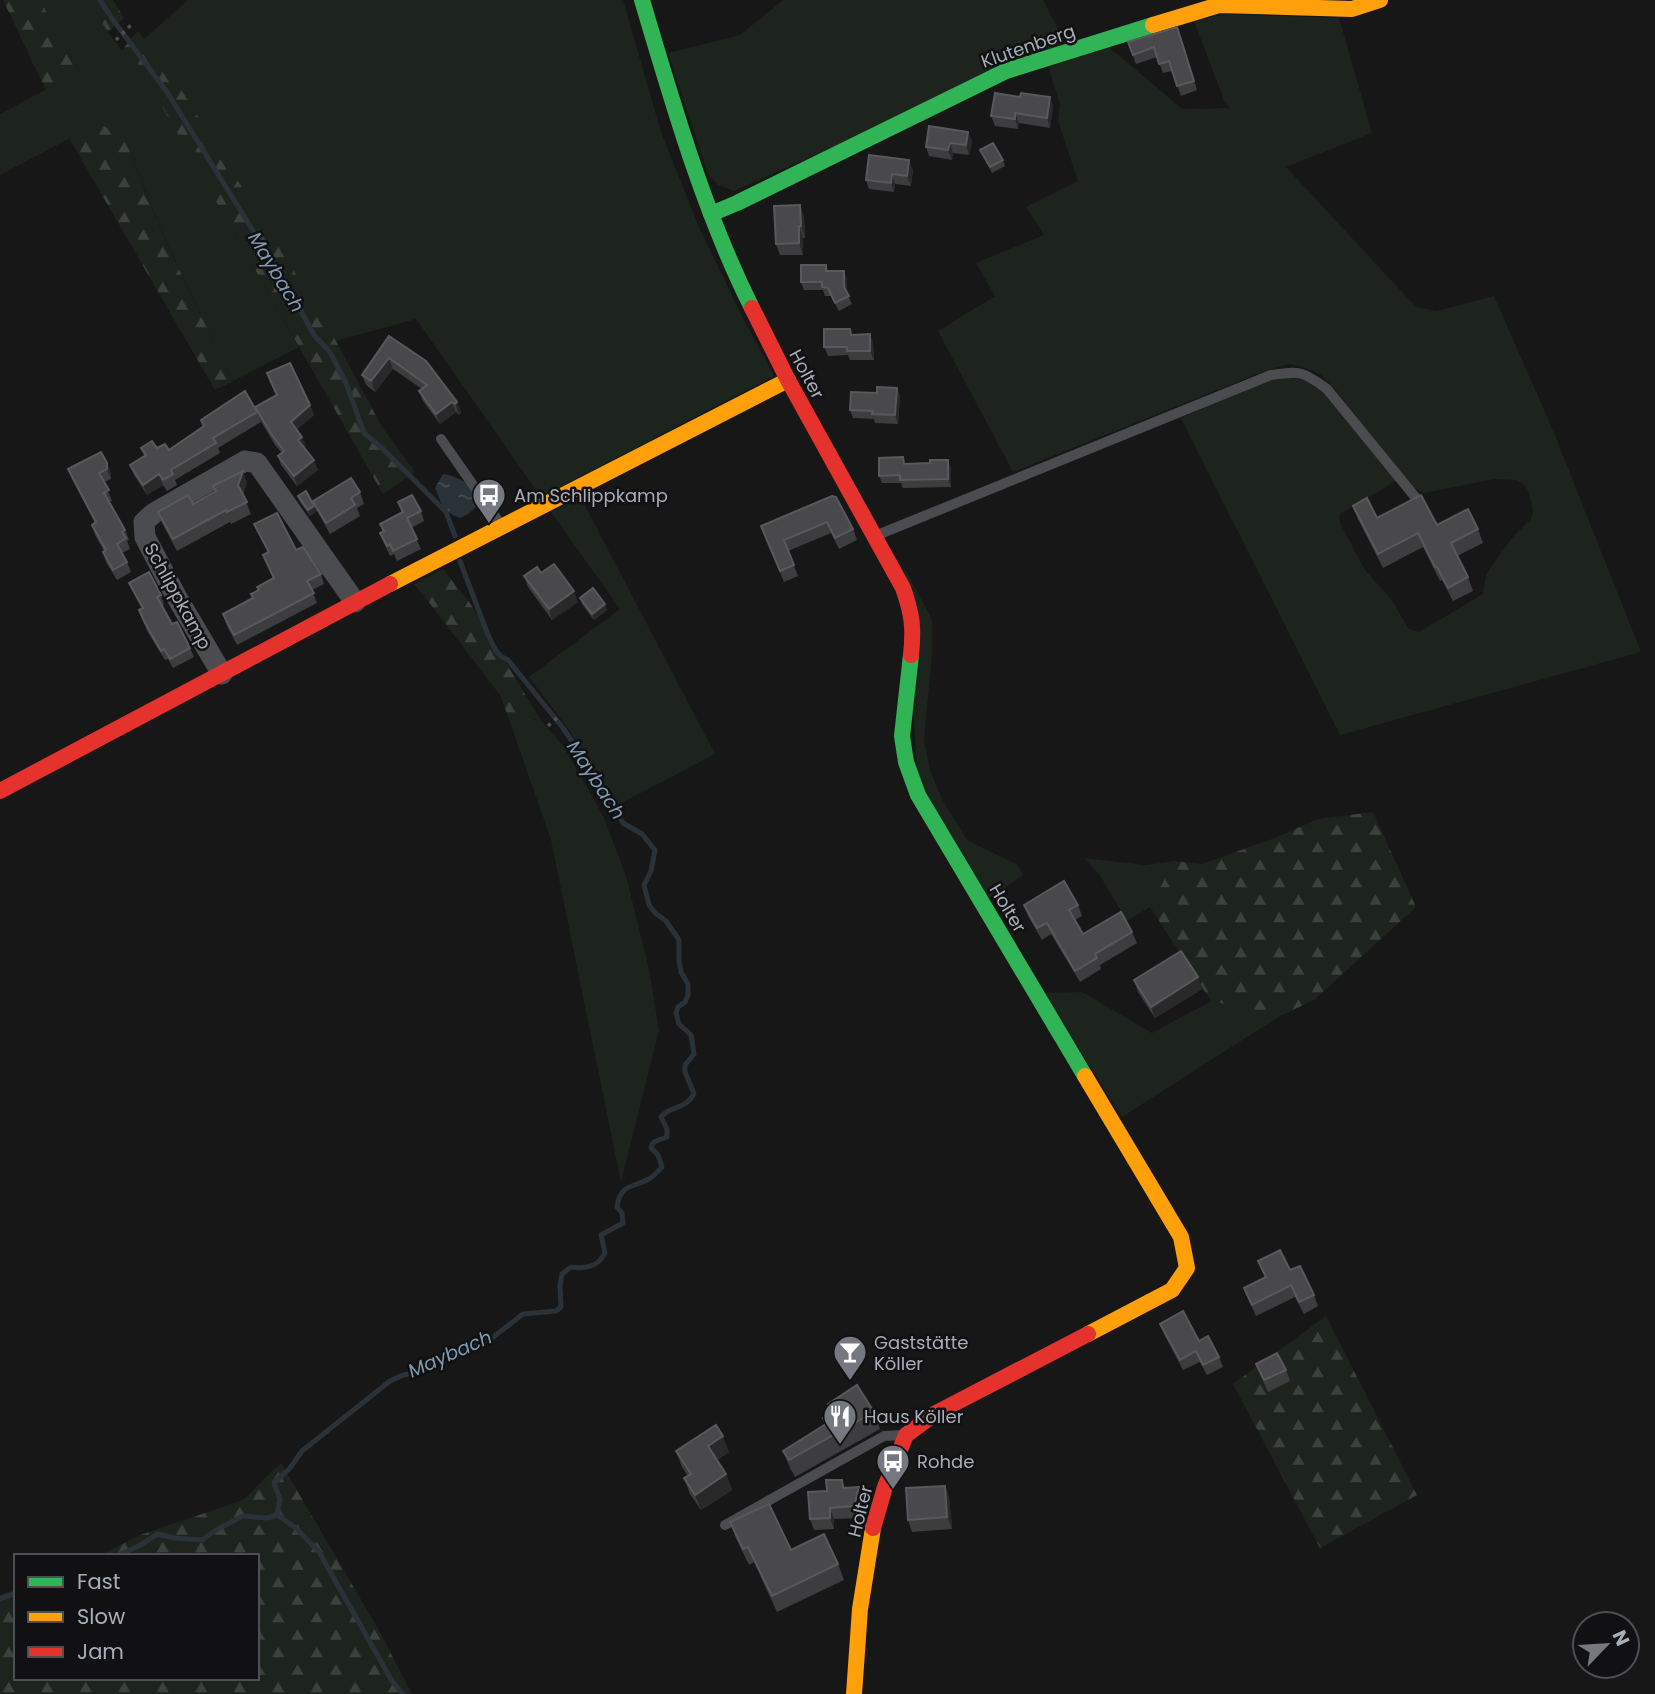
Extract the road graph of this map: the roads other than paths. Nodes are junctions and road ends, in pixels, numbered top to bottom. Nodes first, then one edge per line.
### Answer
1 (642, 0) edge
2 (1380, 0) edge
3 (711, 214) junction
4 (788, 380) junction
5 (441, 439) dead end
6 (1416, 498) edge
7 (503, 527) junction
8 (874, 536) junction
9 (355, 602) junction
10 (222, 674) junction
11 (0, 791) edge
12 (906, 1434) junction
13 (725, 1525) dead end
14 (854, 1694) edge

1 - 3 street, Holter
2 - 3 street, Klutenberg
3 - 4 street, Holter
4 - 7 street
4 - 8 street, Holter
5 - 7 lane
6 - 8 lane
7 - 9 street
8 - 12 street, Holter
9 - 10 street
9 - 10 street, Schlippkamp
10 - 11 street
12 - 13 lane
12 - 14 street, Holter

